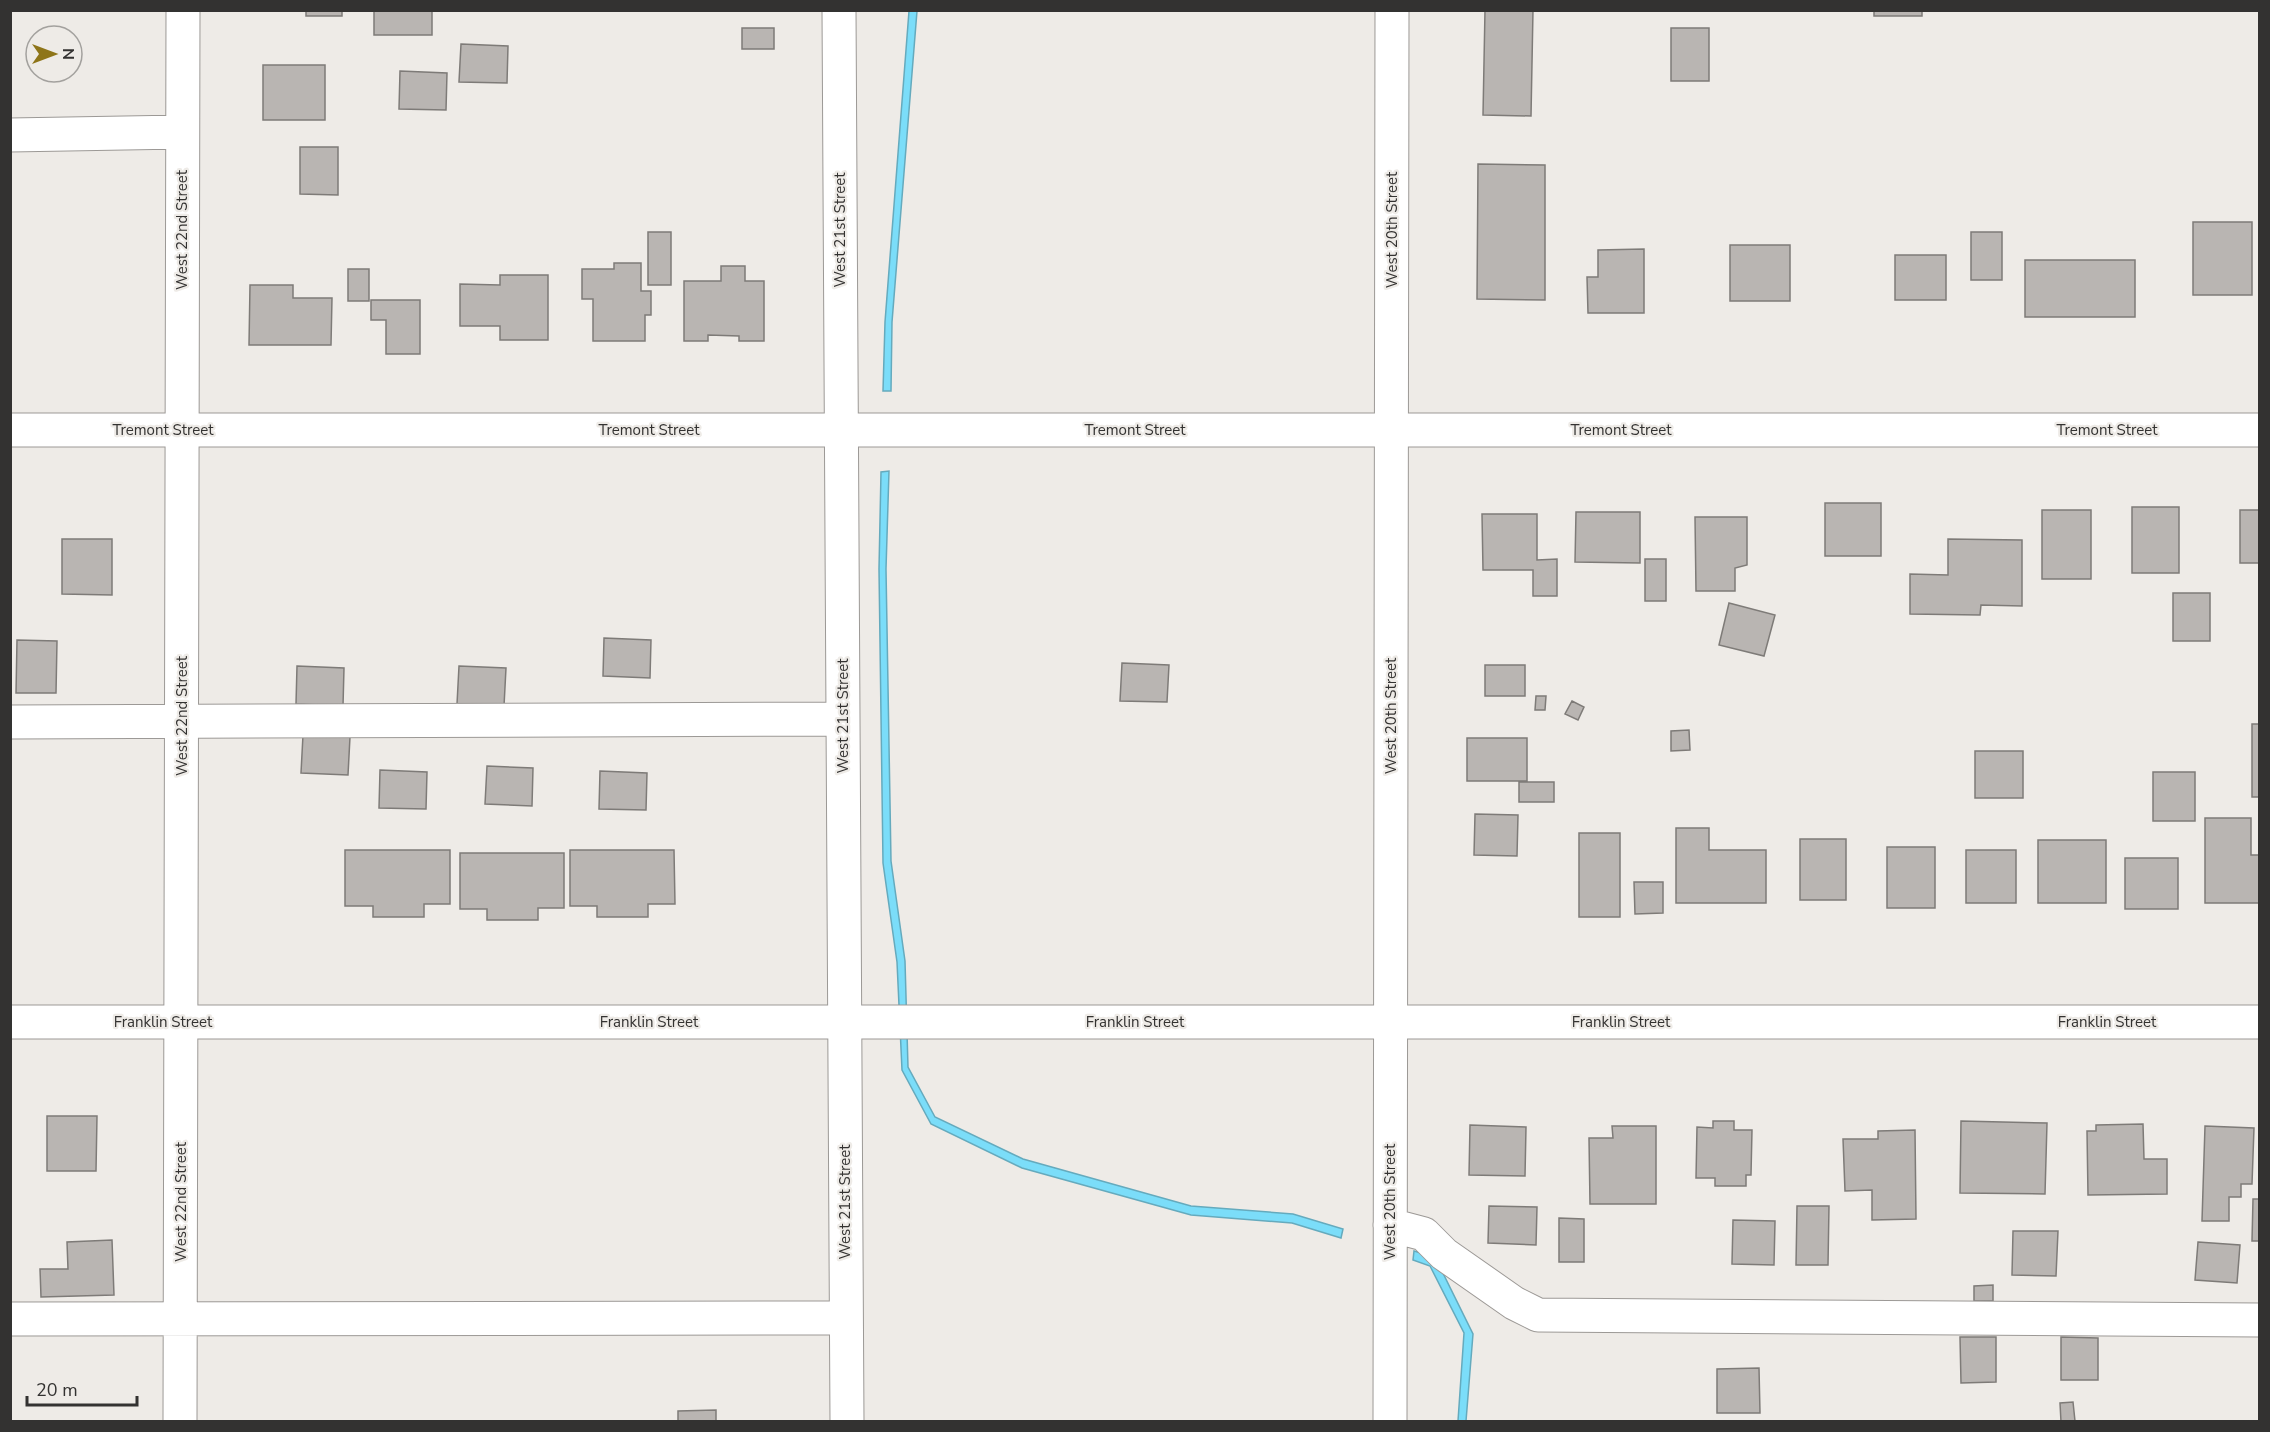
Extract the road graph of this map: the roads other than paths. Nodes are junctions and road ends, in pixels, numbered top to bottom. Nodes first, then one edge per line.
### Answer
1 (183, 10) edge
2 (838, 10) edge
3 (1392, 10) edge
4 (182, 132) junction
5 (10, 135) edge
6 (10, 430) edge
7 (182, 430) junction
8 (841, 430) junction
9 (1392, 430) junction
10 (2259, 430) edge
11 (843, 718) junction
12 (10, 722) edge
13 (182, 722) junction
14 (10, 1022) edge
15 (181, 1022) junction
16 (844, 1022) junction
17 (1391, 1022) junction
18 (2259, 1022) edge
19 (1390, 1225) junction
20 (846, 1318) junction
21 (10, 1319) edge
22 (181, 1319) junction
23 (2259, 1320) edge
24 (180, 1422) edge
25 (847, 1422) edge
26 (1390, 1422) edge

1 - 4 street, West 22nd Street
2 - 8 street, West 21st Street
3 - 9 street, West 20th Street
4 - 5 street
4 - 7 street, West 22nd Street
6 - 7 street, Tremont Street
7 - 8 street, Tremont Street
7 - 13 street, West 22nd Street
8 - 9 street, Tremont Street
8 - 11 street, West 21st Street
9 - 10 street, Tremont Street
9 - 17 street, West 20th Street
11 - 13 street
11 - 16 street, West 21st Street
12 - 13 street
13 - 15 street, West 22nd Street
14 - 15 street, Franklin Street
15 - 16 street, Franklin Street
15 - 22 street, West 22nd Street
16 - 17 street, Franklin Street
16 - 20 street, West 21st Street
17 - 18 street, Franklin Street
17 - 19 street, West 20th Street
19 - 23 street
19 - 26 street, West 20th Street
20 - 22 street
20 - 25 street, West 21st Street
21 - 22 street
22 - 24 street, West 22nd Street

